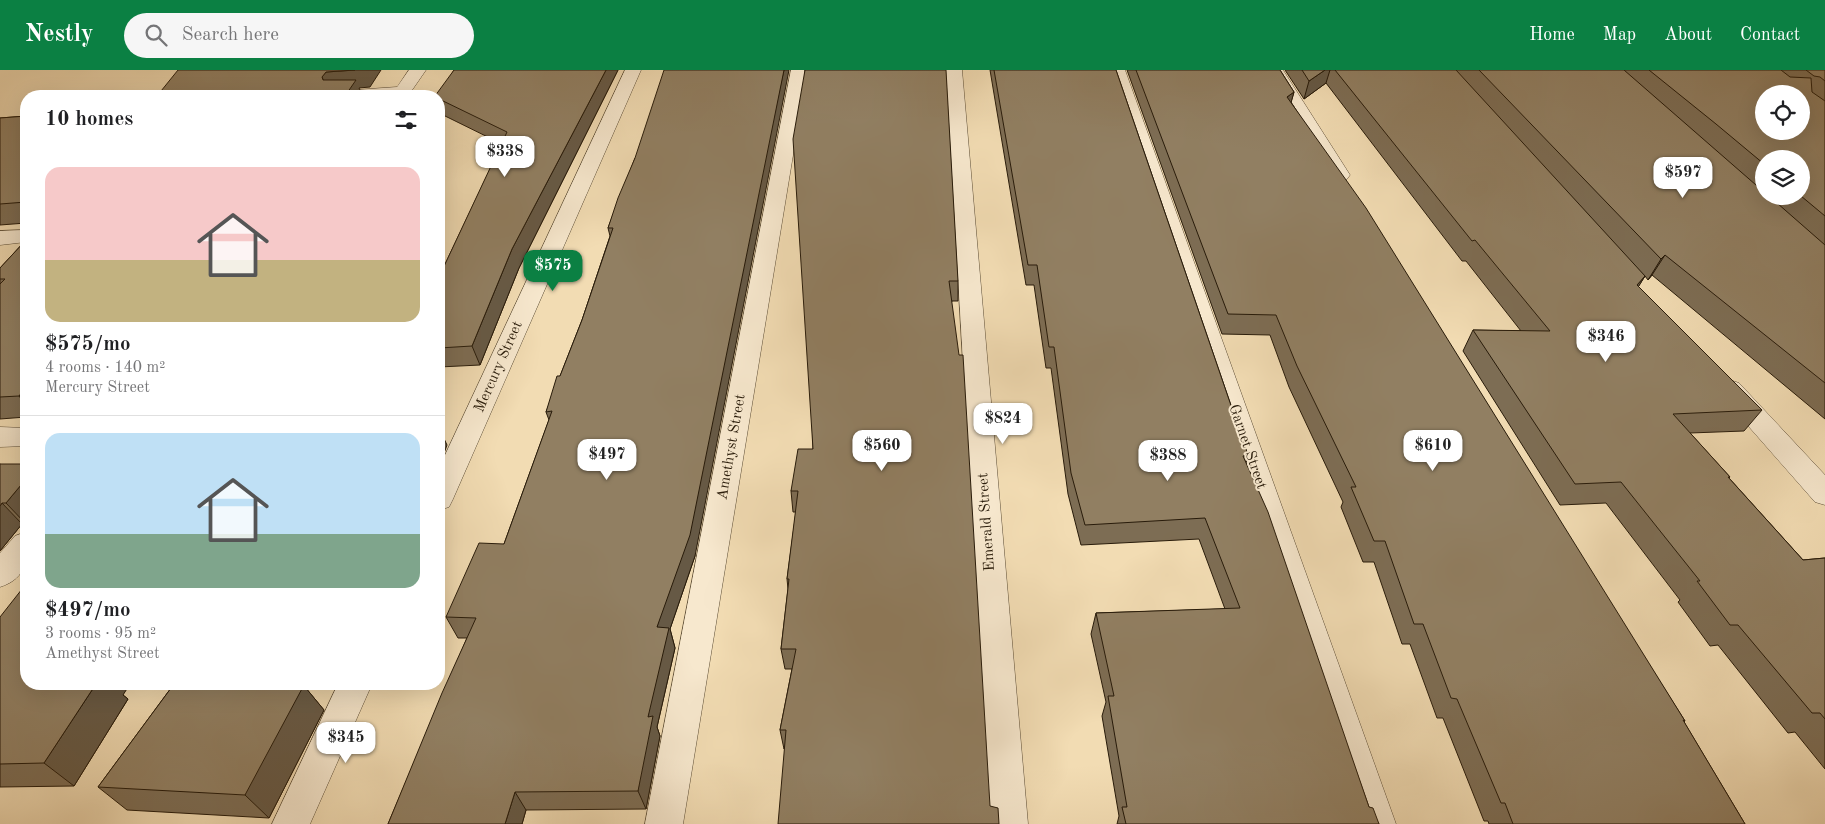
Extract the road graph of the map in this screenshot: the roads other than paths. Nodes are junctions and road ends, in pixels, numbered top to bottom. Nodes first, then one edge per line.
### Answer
1 (418, 70) edge
2 (633, 70) edge
3 (799, 70) edge
4 (954, 70) edge
5 (1117, 70) edge
6 (1275, 70) edge
7 (403, 90) edge
8 (1351, 193) edge
9 (20, 236) edge
10 (0, 238) edge
11 (1713, 370) edge
12 (0, 437) edge
13 (20, 437) edge
14 (445, 486) edge
15 (1825, 494) edge
16 (20, 551) edge
17 (0, 575) edge
18 (352, 690) edge
19 (291, 824) edge
20 (664, 824) edge
21 (1009, 824) edge
22 (1377, 824) edge

1 - 7 street
2 - 14 street, Mercury Street
3 - 20 street, Amethyst Street
4 - 21 street, Emerald Street
5 - 22 street, Garnet Street
6 - 8 street
9 - 10 street
11 - 15 street
12 - 13 street
16 - 17 street
18 - 19 street

